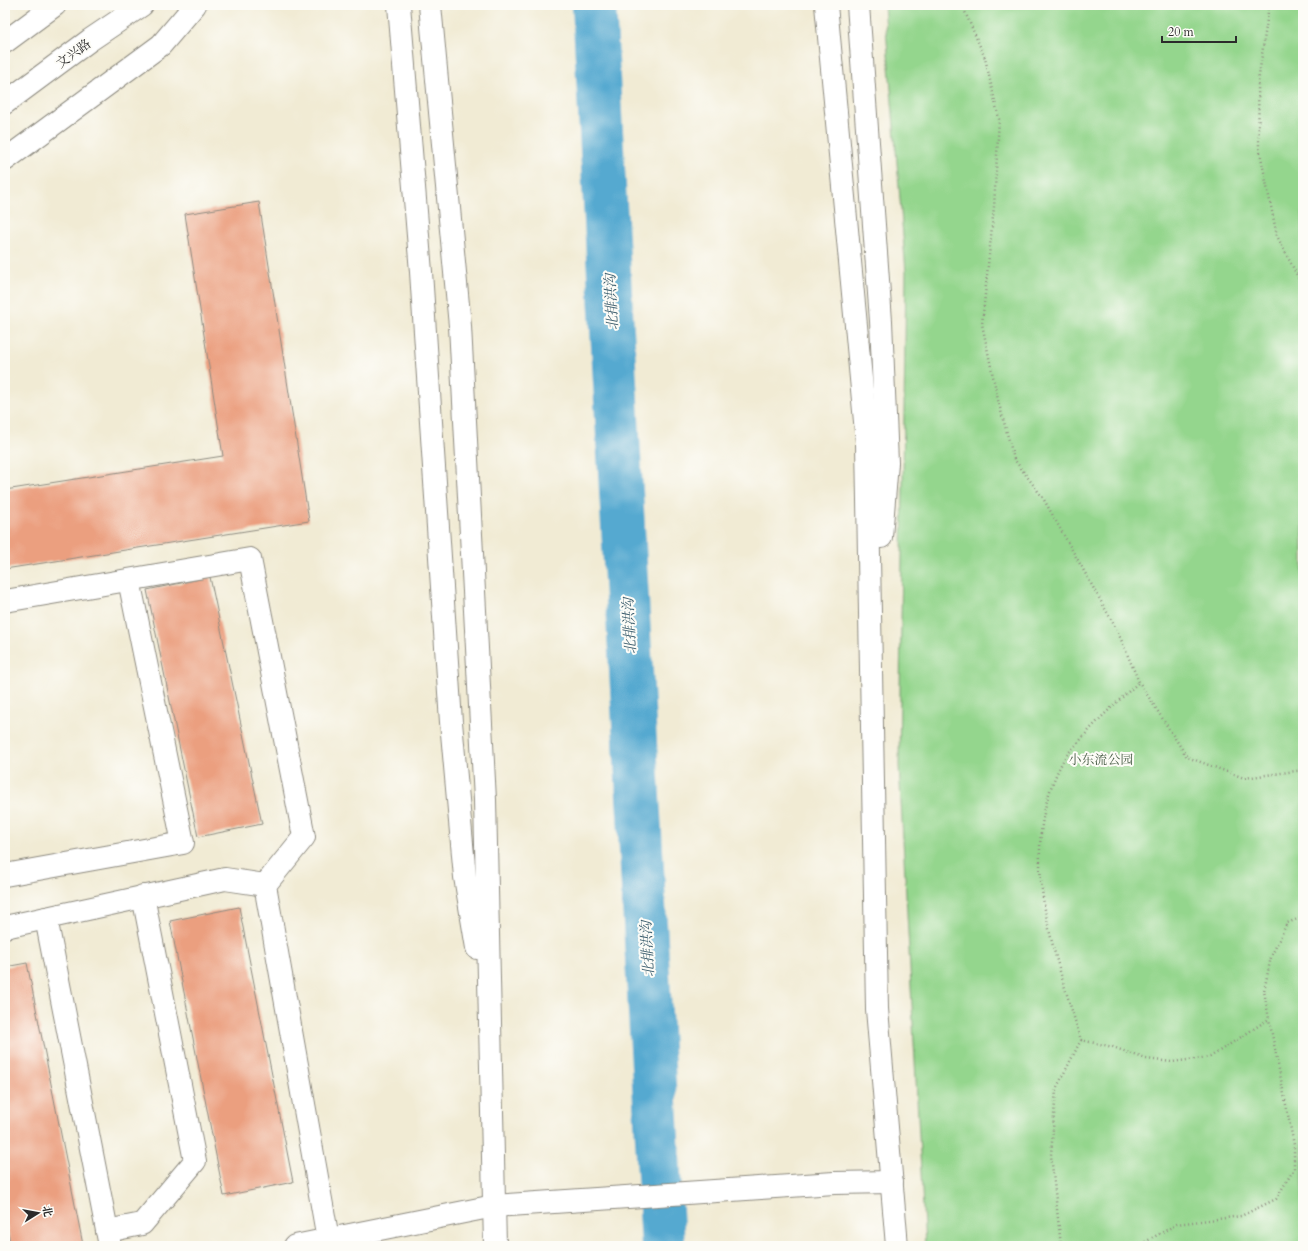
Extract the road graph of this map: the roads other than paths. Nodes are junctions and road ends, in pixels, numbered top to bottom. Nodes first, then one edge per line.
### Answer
1 (55, 5) edge
2 (142, 5) edge
3 (195, 5) edge
4 (399, 5) edge
5 (430, 5) edge
6 (826, 5) edge
7 (858, 5) edge
8 (5, 42) edge
9 (5, 103) edge
10 (5, 160) edge
11 (129, 580) junction
12 (5, 602) edge
13 (871, 666) junction
14 (5, 875) edge
15 (265, 885) junction
16 (143, 896) junction
17 (46, 918) junction
18 (5, 927) edge
19 (490, 1023) junction
20 (892, 1182) junction
21 (494, 1206) junction
22 (109, 1238) edge
23 (328, 1239) junction
24 (295, 1246) edge
25 (495, 1246) edge
26 (897, 1246) edge

1 - 8 main road
2 - 9 main road, 文兴路
3 - 10 main road
4 - 19 main road
5 - 19 main road
6 - 13 main road
7 - 13 main road
11 - 12 main road
11 - 14 main road
11 - 15 main road
13 - 20 main road
15 - 16 main road
15 - 23 main road
16 - 17 main road
16 - 22 main road
17 - 18 main road
17 - 22 main road
19 - 21 main road
20 - 21 main road
20 - 26 main road
21 - 23 main road
21 - 25 main road
23 - 24 main road

